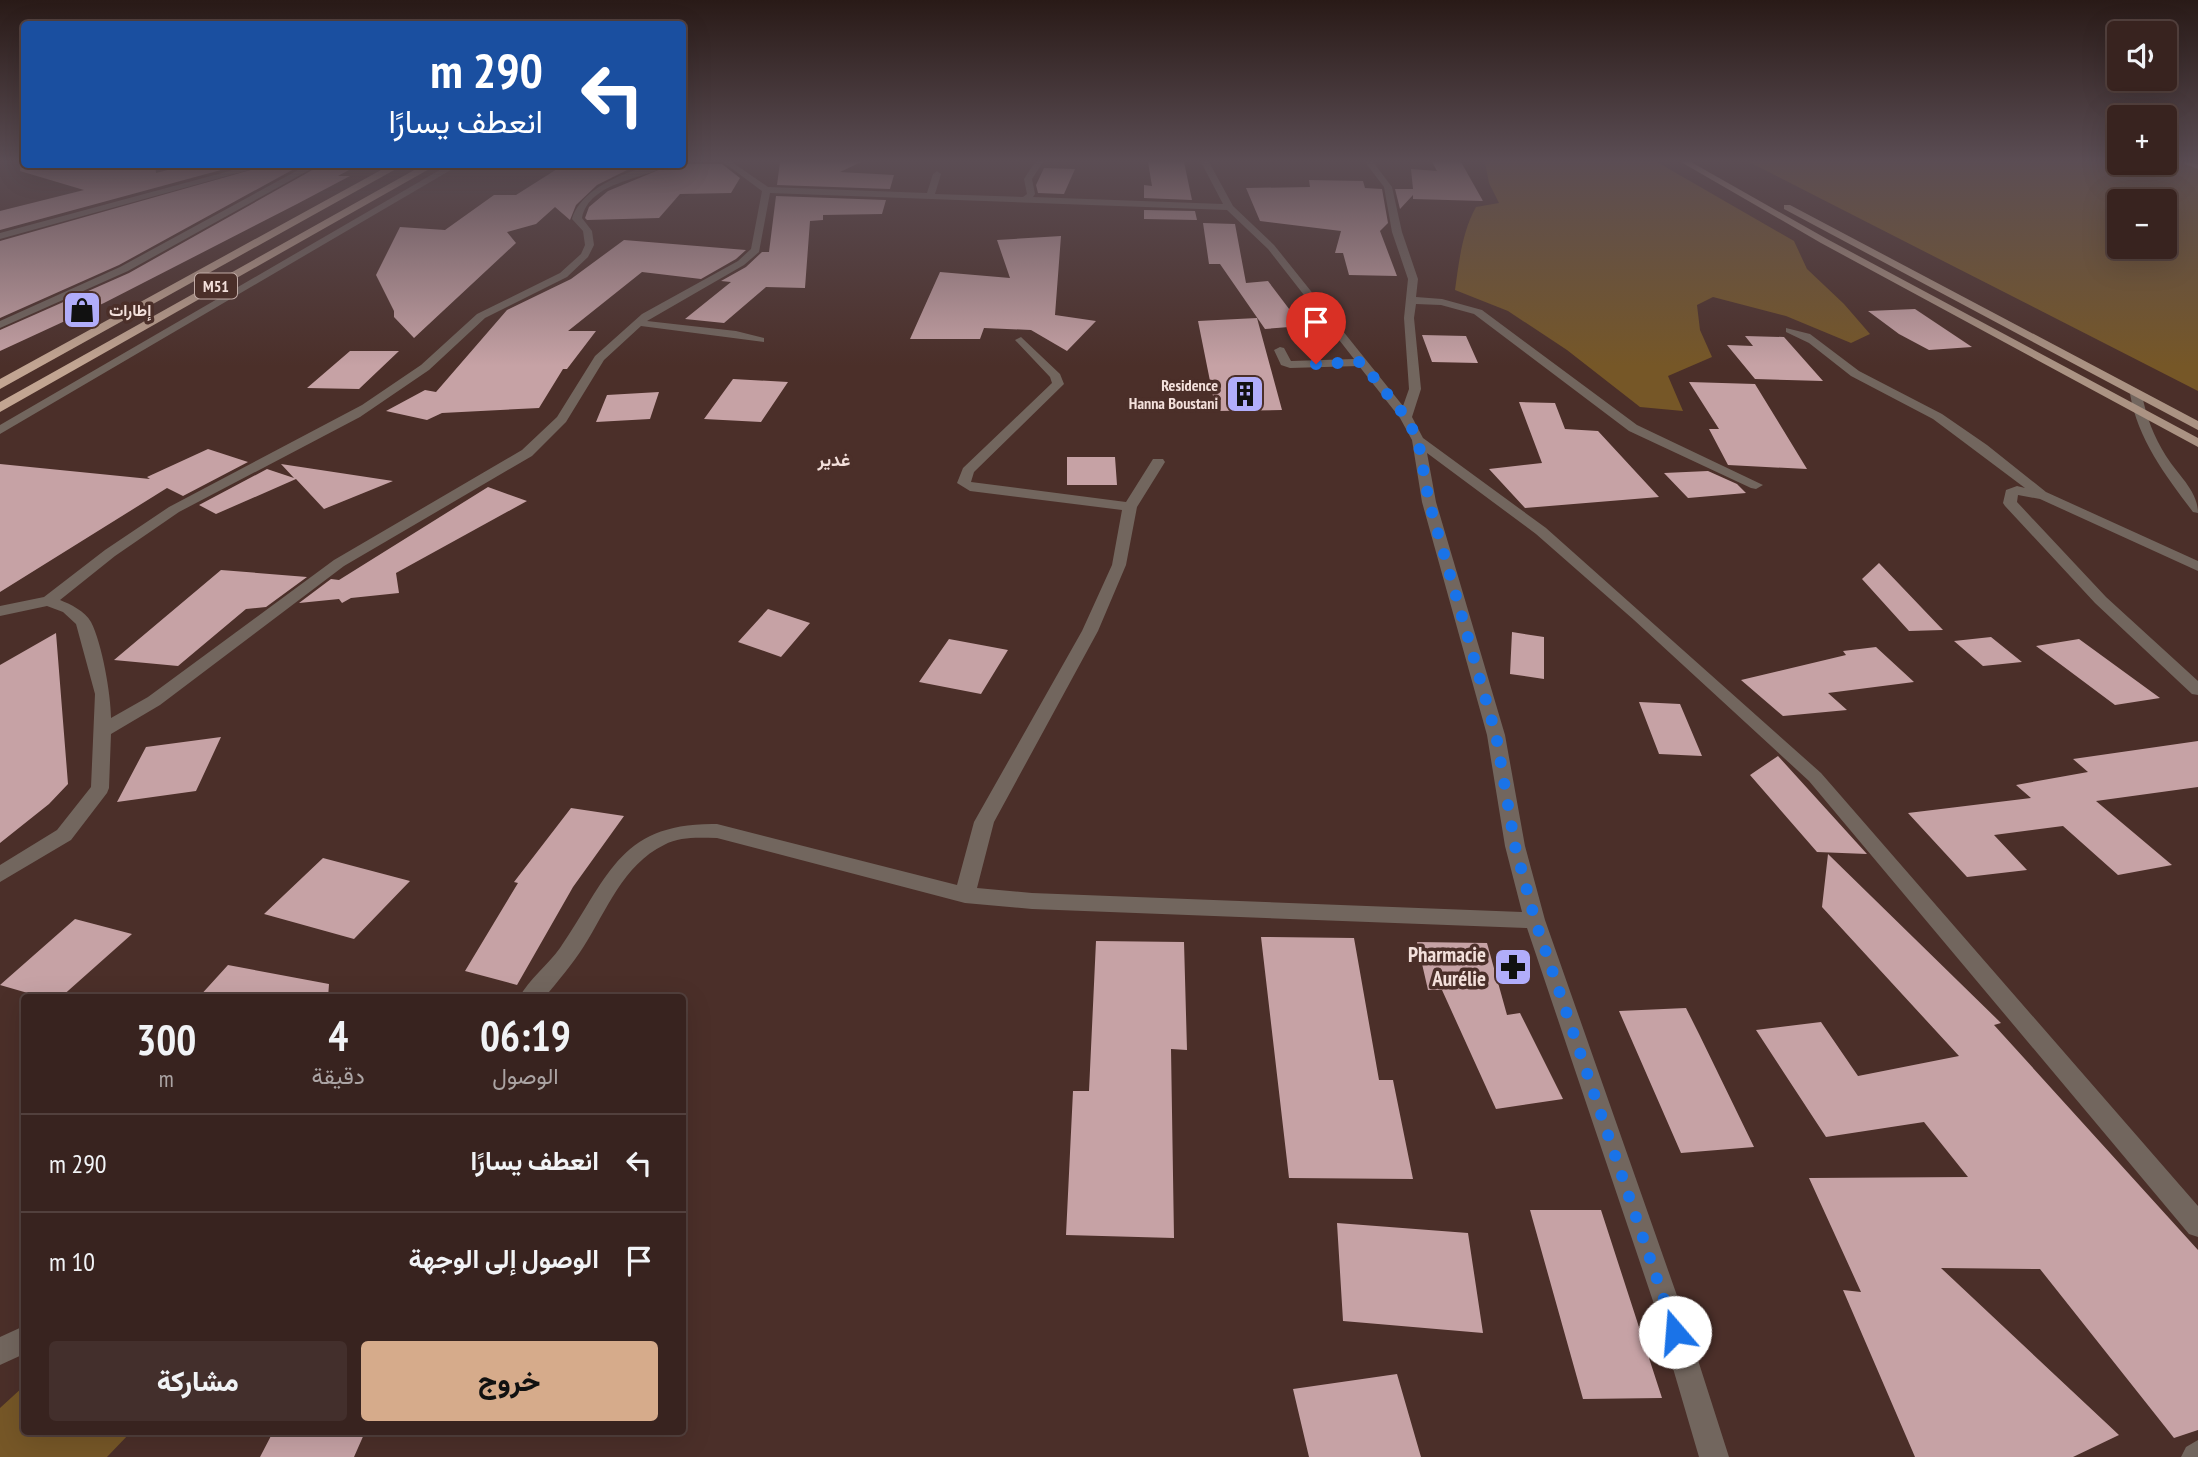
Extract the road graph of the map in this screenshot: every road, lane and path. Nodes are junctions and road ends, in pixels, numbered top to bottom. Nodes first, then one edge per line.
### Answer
1 (22, 230) edge
2 (195, 230) edge
3 (281, 230) edge
4 (317, 230) edge
5 (343, 230) edge
6 (588, 230) edge
7 (759, 230) edge
8 (1253, 230) edge
9 (1397, 230) edge
10 (1805, 230) edge
11 (1831, 230) edge
12 (0, 236) edge
13 (288, 262) junction
14 (1410, 300) junction
15 (639, 323) junction
16 (0, 325) edge
17 (1790, 330) dead end
18 (132, 334) junction
19 (760, 340) dead end
20 (1021, 340) dead end
21 (1280, 350) dead end
22 (1361, 362) junction
23 (0, 385) edge
24 (2136, 394) junction
25 (0, 408) edge
26 (2138, 410) junction
27 (1406, 417) junction
28 (2198, 426) edge
29 (0, 430) edge
30 (1418, 440) junction
31 (2198, 443) edge
32 (1158, 462) dead end
33 (1756, 485) dead end
34 (2044, 496) junction
35 (1130, 507) junction
36 (2198, 509) edge
37 (2198, 567) edge
38 (49, 601) junction
39 (0, 611) edge
40 (2198, 690) edge
41 (102, 731) junction
42 (0, 875) edge
43 (965, 895) junction
44 (1535, 920) junction
45 (533, 994) edge
46 (2198, 1225) edge
47 (21, 1341) edge
48 (0, 1351) edge
49 (1714, 1457) edge

1 - 12 street
2 - 16 street
3 - 23 highway, M51
4 - 18 highway, M51
5 - 13 street
6 - 38 street
7 - 15 street
8 - 22 street
9 - 14 street
10 - 26 main road
11 - 24 main road
13 - 18 highway
13 - 29 street
14 - 27 street
14 - 33 street
15 - 19 street
15 - 41 street
17 - 34 street
18 - 25 highway, M51
20 - 35 street
21 - 22 street
22 - 27 street
24 - 26 street
24 - 28 main road
26 - 31 main road
26 - 36 street
27 - 30 street
30 - 44 street
30 - 46 street
32 - 35 street
34 - 37 street
34 - 40 street
35 - 43 street
38 - 39 street
38 - 41 street
41 - 42 street
43 - 44 street
43 - 45 street
44 - 49 street
47 - 48 street

